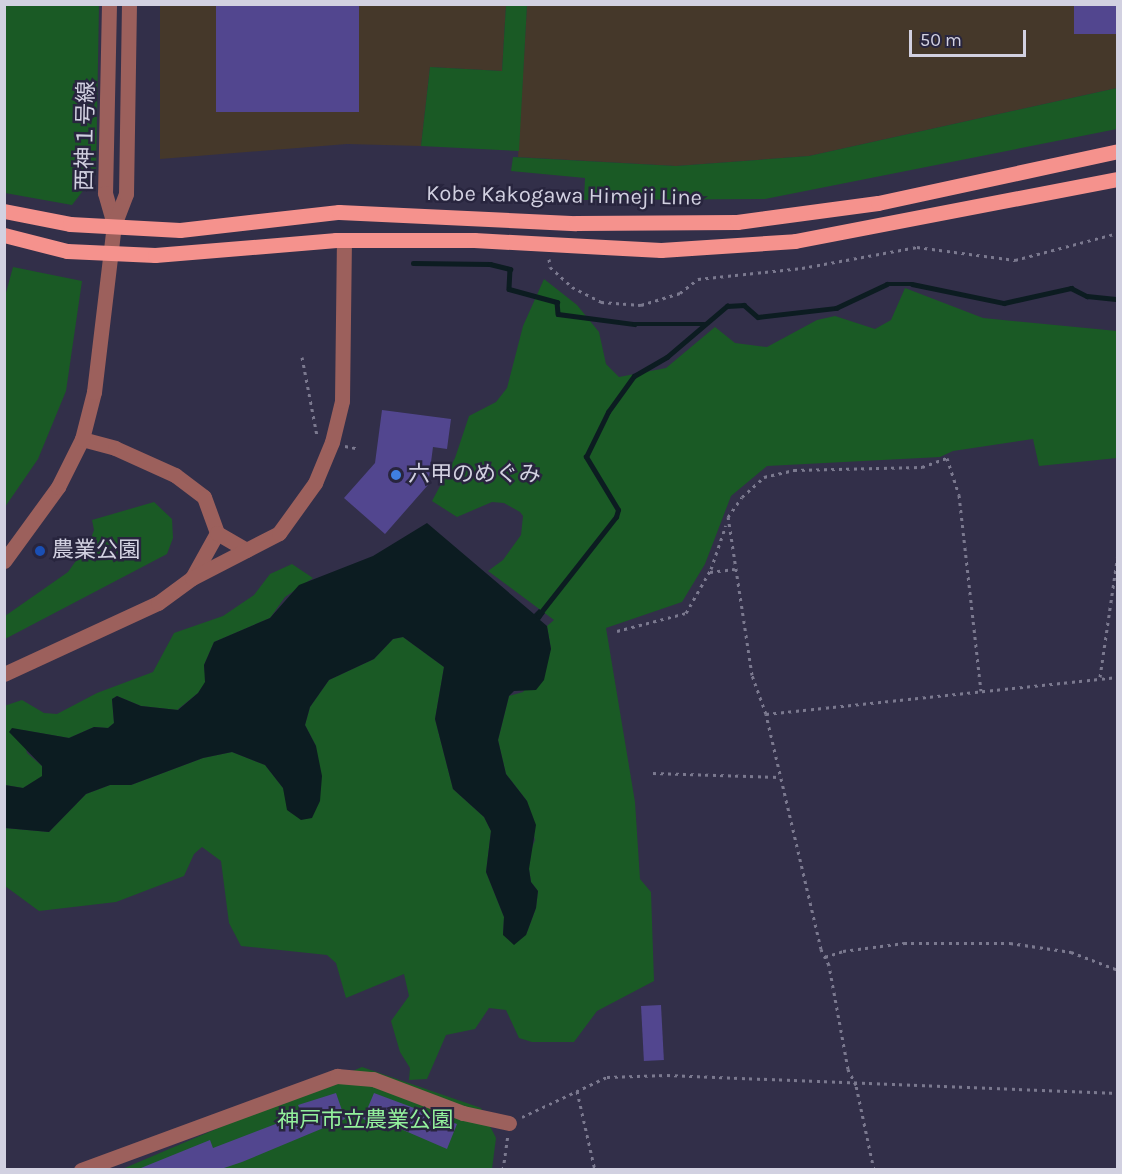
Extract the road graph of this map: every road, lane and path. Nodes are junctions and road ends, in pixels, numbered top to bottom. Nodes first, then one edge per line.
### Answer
1 (109, 4) edge
2 (129, 4) edge
3 (1118, 151) edge
4 (1118, 179) edge
5 (4, 211) edge
6 (114, 225) junction
7 (1118, 232) edge
8 (4, 235) edge
9 (344, 240) junction
10 (547, 246) junction
11 (111, 254) junction
12 (302, 357) dead end
13 (82, 439) junction
14 (332, 442) junction
15 (360, 449) dead end
16 (728, 517) junction
17 (217, 533) junction
18 (246, 550) junction
19 (1118, 554) edge
20 (4, 561) edge
21 (735, 569) junction
22 (710, 573) junction
23 (192, 578) junction
24 (617, 631) dead end
25 (4, 674) edge
26 (1118, 677) edge
27 (1100, 678) junction
28 (981, 691) junction
29 (765, 714) junction
30 (653, 773) dead end
31 (780, 777) junction
32 (825, 957) junction
33 (1118, 970) edge
34 (856, 1085) junction
35 (577, 1091) junction
36 (1118, 1093) edge
37 (509, 1123) junction
38 (81, 1170) edge
39 (503, 1170) edge
40 (595, 1170) edge
41 (874, 1170) edge

1 - 6 street, 西神１号線
2 - 6 street, 西神１号線
3 - 6 main road, Kobe Kakogawa Himeji Line
4 - 10 main road, Kobe Kakogawa Himeji Line
5 - 6 main road, Kobe Kakogawa Himeji Line
6 - 11 street
7 - 10 path
8 - 11 main road, Kobe Kakogawa Himeji Line
9 - 10 main road, Kobe Kakogawa Himeji Line
9 - 11 main road, Kobe Kakogawa Himeji Line
9 - 14 street
11 - 13 street
12 - 14 path
13 - 17 street
13 - 20 street
14 - 15 path
14 - 18 street
16 - 21 path
16 - 22 path
16 - 28 path
17 - 18 street
17 - 23 street
18 - 23 street
19 - 27 path
21 - 22 path
21 - 29 path
22 - 24 path
23 - 25 street
26 - 27 path
27 - 28 path
28 - 29 path
29 - 31 path
30 - 31 path
31 - 32 path
32 - 33 path
32 - 34 path
34 - 35 path
34 - 36 path
34 - 41 path
35 - 37 path
35 - 40 path
37 - 38 street
37 - 39 path

